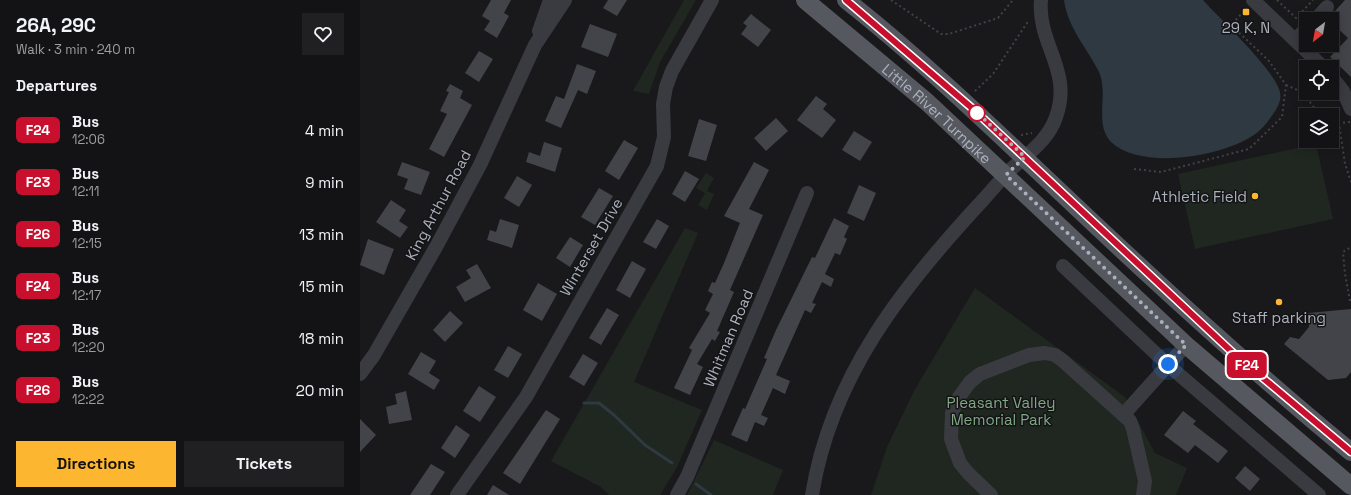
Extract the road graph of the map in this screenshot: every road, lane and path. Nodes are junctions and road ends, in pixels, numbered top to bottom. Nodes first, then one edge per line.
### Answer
1 (550, 0) edge
2 (565, 0) edge
3 (712, 0) edge
4 (805, 0) edge
5 (846, 0) edge
6 (891, 0) edge
7 (1013, 0) edge
8 (1041, 0) edge
9 (1253, 0) edge
10 (1277, 0) edge
11 (1313, 0) edge
12 (1327, 7) dead end
13 (1322, 12) edge
14 (1033, 26) dead end
15 (1299, 36) edge
16 (1295, 40) junction
17 (535, 45) junction
18 (1316, 60) edge
19 (1286, 85) junction
20 (1339, 86) edge
21 (975, 92) dead end
22 (1315, 108) edge
23 (1351, 108) edge
24 (1351, 122) edge
25 (1339, 123) joint
26 (1037, 129) dead end
27 (1021, 135) dead end
28 (1025, 157) junction
29 (1134, 169) dead end
30 (1006, 175) junction
31 (1351, 182) edge
32 (807, 193) dead end
33 (1351, 247) edge
34 (1063, 266) dead end
35 (1350, 301) edge
36 (1186, 345) junction
37 (1168, 364) junction
38 (360, 374) edge
39 (1123, 415) junction
40 (1316, 423) junction
41 (1351, 441) edge
42 (1351, 452) edge
43 (1351, 486) edge
44 (457, 495) edge
45 (677, 495) edge
46 (812, 495) edge
47 (991, 495) edge
48 (1143, 495) edge
49 (1319, 495) edge

1 - 17 street, King Arthur Road
2 - 17 street, King Arthur Road
3 - 44 street, Winterset Drive
4 - 30 main road, Little River Turnpike
5 - 28 main road, Little River Turnpike
6 - 7 path
8 - 28 street
9 - 16 street
9 - 19 path
10 - 11 path
12 - 13 street
14 - 21 path
15 - 16 street
16 - 18 street
17 - 38 street, King Arthur Road
19 - 22 path
19 - 29 path
20 - 23 street
24 - 25 path
25 - 31 path
26 - 27 path
28 - 30 street
28 - 40 main road, Little River Turnpike
30 - 36 main road, Little River Turnpike
30 - 46 street
32 - 45 street, Whitman Road
33 - 35 path
34 - 37 street
36 - 37 street
36 - 43 main road, Little River Turnpike
37 - 39 street
37 - 49 street
39 - 47 street
39 - 48 street
40 - 41 main road
40 - 42 main road, Little River Turnpike

